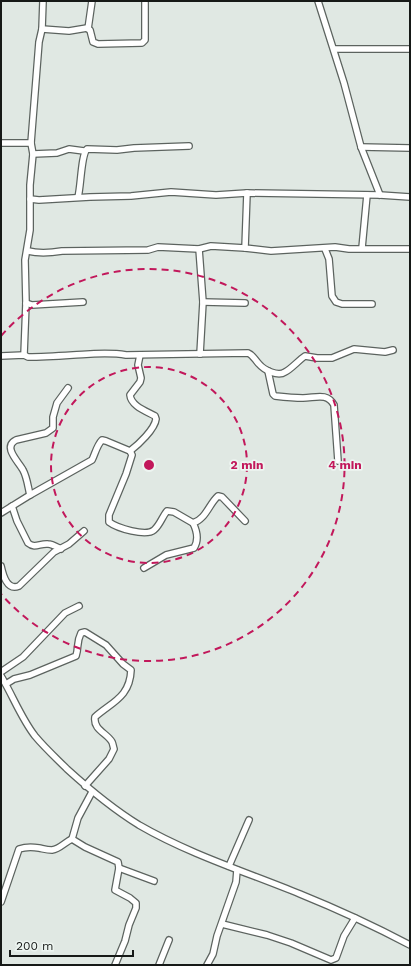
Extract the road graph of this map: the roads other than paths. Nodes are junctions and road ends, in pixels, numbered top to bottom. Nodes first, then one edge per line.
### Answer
1 (42, 1) edge
2 (92, 1) edge
3 (145, 1) edge
4 (318, 1) edge
5 (42, 29) junction
6 (88, 29) junction
7 (334, 49) junction
8 (410, 49) edge
9 (1, 143) edge
10 (32, 143) junction
11 (189, 146) dead end
12 (361, 147) junction
13 (410, 148) edge
14 (84, 151) junction
15 (33, 154) junction
16 (247, 193) junction
17 (367, 195) junction
18 (380, 195) junction
19 (78, 197) junction
20 (410, 197) edge
21 (30, 199) junction
22 (244, 248) junction
23 (362, 248) junction
24 (199, 249) junction
25 (325, 249) junction
26 (410, 249) edge
27 (28, 251) junction
28 (83, 302) dead end
29 (203, 302) junction
30 (26, 303) junction
31 (245, 303) dead end
32 (372, 304) dead end
33 (393, 350) dead end
34 (200, 354) junction
35 (140, 355) junction
36 (1, 356) edge
37 (24, 356) junction
38 (268, 371) junction
39 (68, 388) dead end
40 (130, 451) junction
41 (338, 461) dead end
42 (30, 495) junction
43 (12, 506) junction
44 (1, 513) edge
45 (245, 521) dead end
46 (193, 523) junction
47 (84, 532) dead end
48 (61, 549) junction
49 (1, 566) edge
50 (144, 568) dead end
51 (78, 606) dead end
52 (1, 672) edge
53 (1, 676) edge
54 (6, 684) junction
55 (85, 786) junction
56 (92, 792) junction
57 (249, 820) dead end
58 (72, 839) junction
59 (229, 866) junction
60 (119, 868) junction
61 (237, 870) junction
62 (154, 881) dead end
63 (1, 902) edge
64 (355, 918) junction
65 (222, 924) junction
66 (169, 940) dead end
67 (410, 945) edge
68 (117, 963) edge
69 (159, 965) edge
70 (207, 965) edge

1 - 5 street
2 - 6 street
3 - 6 street
4 - 7 street
5 - 6 street
5 - 10 street
7 - 8 street
7 - 12 street
9 - 10 street
10 - 15 street
11 - 14 street
12 - 13 street
12 - 18 street
14 - 15 street
14 - 19 street
15 - 21 street
16 - 17 street
16 - 19 street
16 - 22 street
17 - 18 street
17 - 23 street
18 - 20 street
19 - 21 street
21 - 27 street
22 - 24 street
22 - 25 street
23 - 25 street
23 - 26 street
24 - 27 street
24 - 29 street
25 - 32 street
27 - 30 street
28 - 30 street
29 - 31 street
29 - 34 street
30 - 37 street
33 - 38 street
34 - 35 street
34 - 38 street
35 - 37 street
35 - 40 street
36 - 37 street
38 - 41 street
39 - 42 street
40 - 42 street
40 - 46 street
42 - 43 street
43 - 44 street
43 - 48 street
45 - 46 street
46 - 50 street
47 - 48 street
48 - 49 street
51 - 52 street
53 - 54 street
54 - 55 street
54 - 55 street
55 - 56 street
56 - 58 street
56 - 59 street
57 - 59 street
58 - 60 street
58 - 63 street
59 - 61 street
60 - 62 street
60 - 68 street
61 - 64 street
61 - 65 street
64 - 65 street
64 - 67 street
65 - 70 street
66 - 69 street

